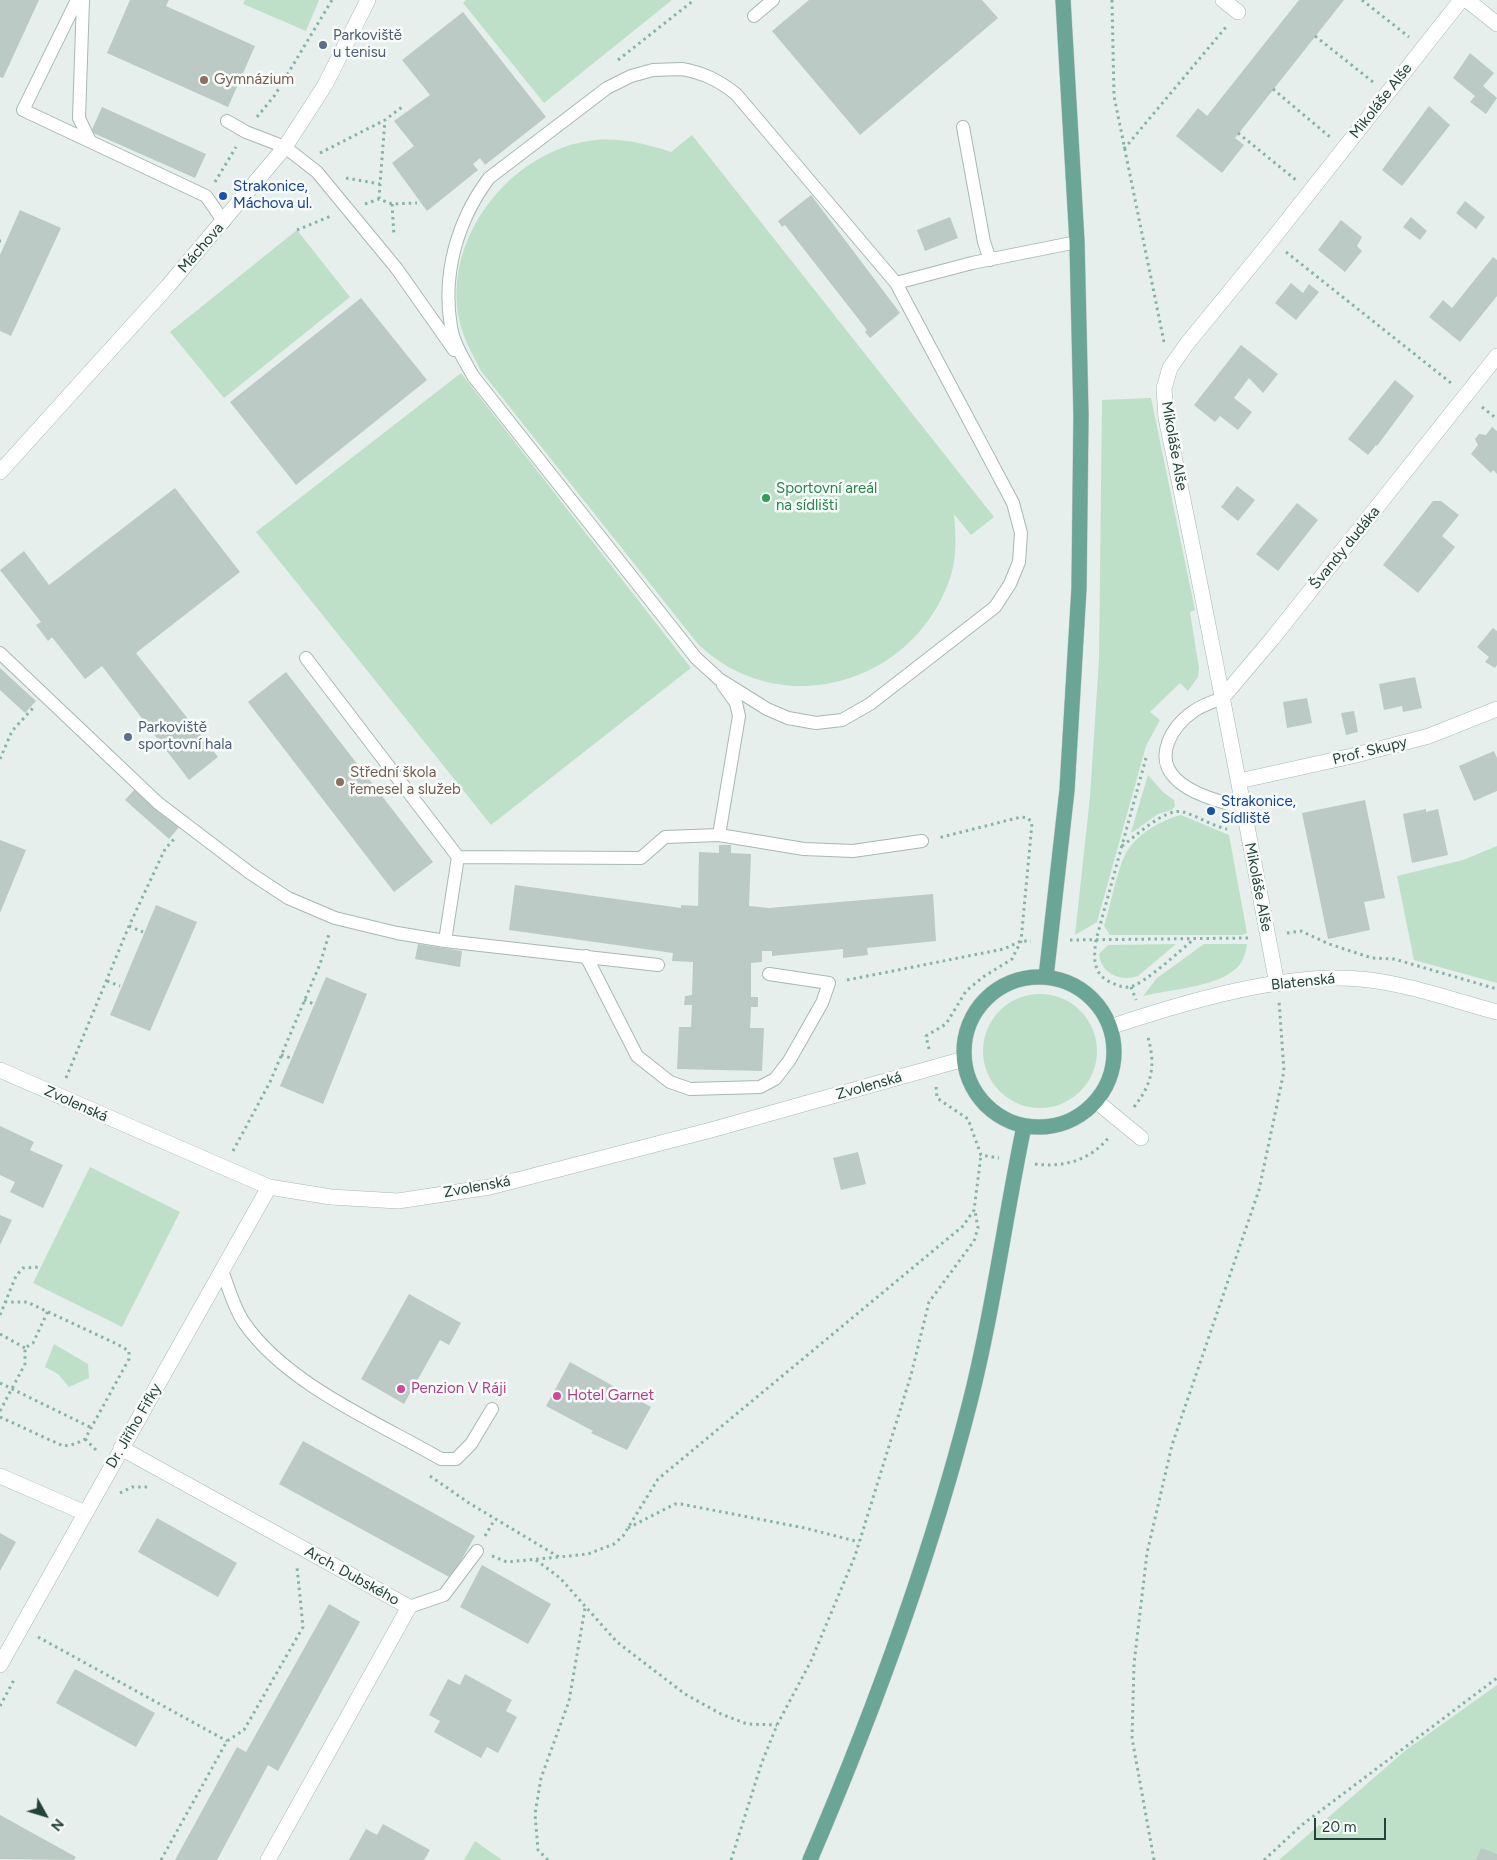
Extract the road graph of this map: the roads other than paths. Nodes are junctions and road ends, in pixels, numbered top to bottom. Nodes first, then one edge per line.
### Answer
1 (78, 0) edge
2 (83, 0) edge
3 (368, 0) edge
4 (773, 0) edge
5 (1063, 0) edge
6 (1223, 0) edge
7 (1461, 0) edge
8 (1467, 0) edge
9 (1238, 12) road end
10 (754, 16) dead end
11 (1497, 24) edge
12 (227, 121) dead end
13 (963, 127) dead end
14 (89, 139) junction
15 (285, 147) junction
16 (224, 222) junction
17 (1077, 242) junction
18 (990, 260) junction
19 (896, 283) junction
20 (1497, 356) edge
21 (473, 376) junction
22 (0, 472) edge
23 (0, 653) edge
24 (306, 658) dead end
25 (719, 679) junction
26 (1222, 698) junction
27 (1497, 709) edge
28 (1239, 781) junction
29 (1243, 808) junction
30 (720, 835) junction
31 (922, 841) road end
32 (458, 857) junction
33 (445, 942) junction
34 (586, 956) junction
35 (658, 965) dead end
36 (770, 974) dead end
37 (1046, 977) junction
38 (1277, 984) junction
39 (1497, 1012) edge
40 (1110, 1027) junction
41 (964, 1059) junction
42 (0, 1070) edge
43 (1096, 1101) junction
44 (1024, 1126) junction
45 (1141, 1138) dead end
46 (269, 1187) junction
47 (222, 1271) junction
48 (492, 1409) dead end
49 (121, 1448) junction
50 (0, 1476) edge
51 (84, 1514) junction
52 (477, 1551) road end
53 (409, 1607) junction
54 (0, 1665) edge
55 (268, 1860) edge
56 (810, 1860) edge

1 - 14 lane
2 - 14 lane
3 - 15 street, Máchova
4 - 10 lane
5 - 17 main road
6 - 9 street
7 - 26 street, Mikoláše Alše
8 - 11 street
12 - 15 lane
13 - 18 lane
14 - 16 lane
15 - 16 street, Máchova
15 - 21 lane
16 - 22 street, Máchova
17 - 18 lane
17 - 37 main road
18 - 19 lane
19 - 21 lane
19 - 25 lane
20 - 26 street, Švandy dudáka
21 - 25 lane
23 - 33 lane
24 - 32 lane
25 - 30 lane
26 - 28 street, Mikoláše Alše
26 - 29 lane
27 - 28 street, Prof. Skupy
28 - 29 street, Mikoláše Alše
29 - 38 street, Mikoláše Alše
30 - 31 lane
30 - 32 lane
32 - 33 lane
33 - 34 lane
34 - 35 lane
34 - 36 lane
37 - 40 main road
37 - 41 main road
38 - 39 street, Blatenská
38 - 40 street, Blatenská
40 - 43 main road
41 - 44 main road
41 - 46 street, Zvolenská
42 - 46 street, Zvolenská
43 - 44 main road
43 - 45 street
44 - 56 main road
46 - 47 street, Dr. Jiřího Fifky
47 - 48 lane
47 - 49 street, Dr. Jiřího Fifky
49 - 51 street, Dr. Jiřího Fifky
49 - 53 street, Arch. Dubského
50 - 51 street
51 - 54 street, Dr. Jiřího Fifky
52 - 53 lane
53 - 55 street, Arch. Dubského

